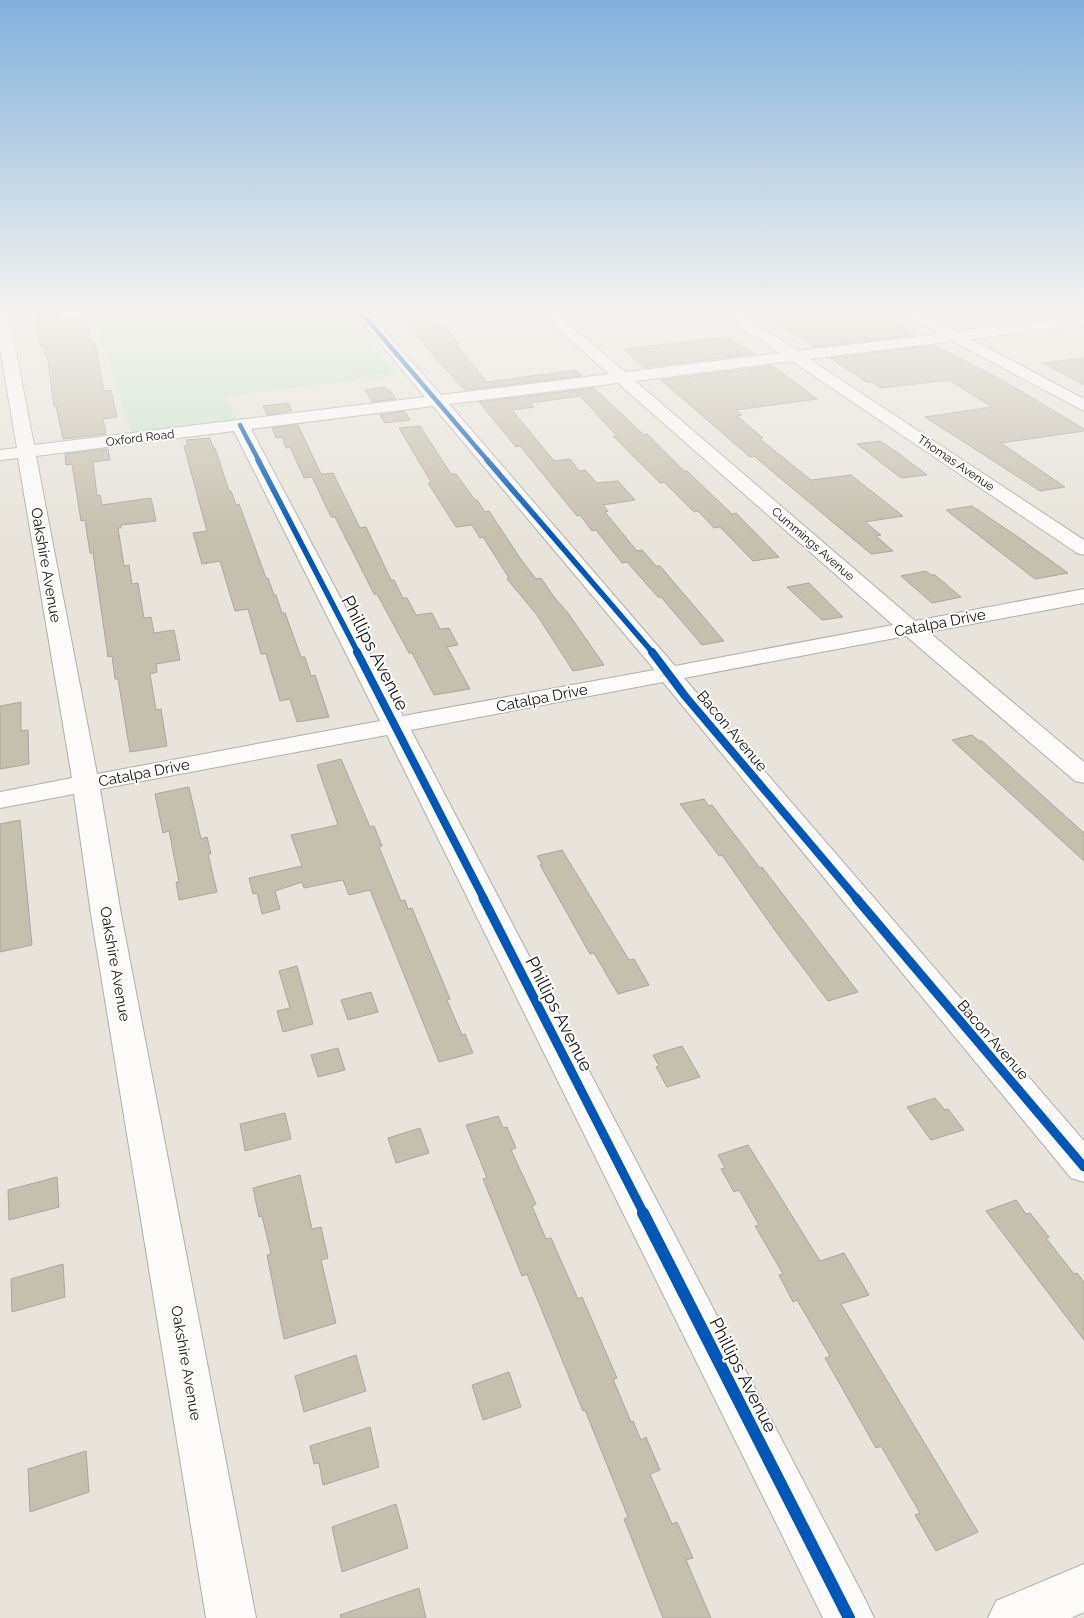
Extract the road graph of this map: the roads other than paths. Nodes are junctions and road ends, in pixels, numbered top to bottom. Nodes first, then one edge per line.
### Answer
1 (7, 387) edge
2 (425, 387) edge
3 (554, 387) edge
4 (632, 387) edge
5 (842, 387) edge
6 (1048, 387) edge
7 (437, 401) junction
8 (1084, 406) edge
9 (240, 425) junction
10 (13, 454) edge
11 (1084, 549) edge
12 (1084, 596) edge
13 (910, 628) junction
14 (669, 674) junction
15 (395, 726) junction
16 (1084, 775) edge
17 (86, 784) junction
18 (0, 800) edge
19 (1084, 1167) edge
20 (1084, 1588) edge
21 (231, 1618) edge
22 (849, 1618) edge
23 (1013, 1618) edge

1 - 10 street, Oakshire Avenue
2 - 7 street, Bacon Avenue
3 - 7 street, Oxford Road
4 - 13 street, Cummings Avenue
5 - 11 street, Thomas Avenue
6 - 8 street
7 - 9 street, Oxford Road
7 - 14 street, Bacon Avenue
9 - 10 street, Oxford Road
9 - 15 street, Phillips Avenue
10 - 17 street, Oakshire Avenue
12 - 13 street, Catalpa Drive
13 - 14 street, Catalpa Drive
13 - 16 street, Cummings Avenue
14 - 15 street, Catalpa Drive
14 - 19 street, Bacon Avenue
15 - 17 street, Catalpa Drive
15 - 22 street, Phillips Avenue
17 - 18 street, Catalpa Drive
17 - 21 street, Oakshire Avenue
20 - 23 street

